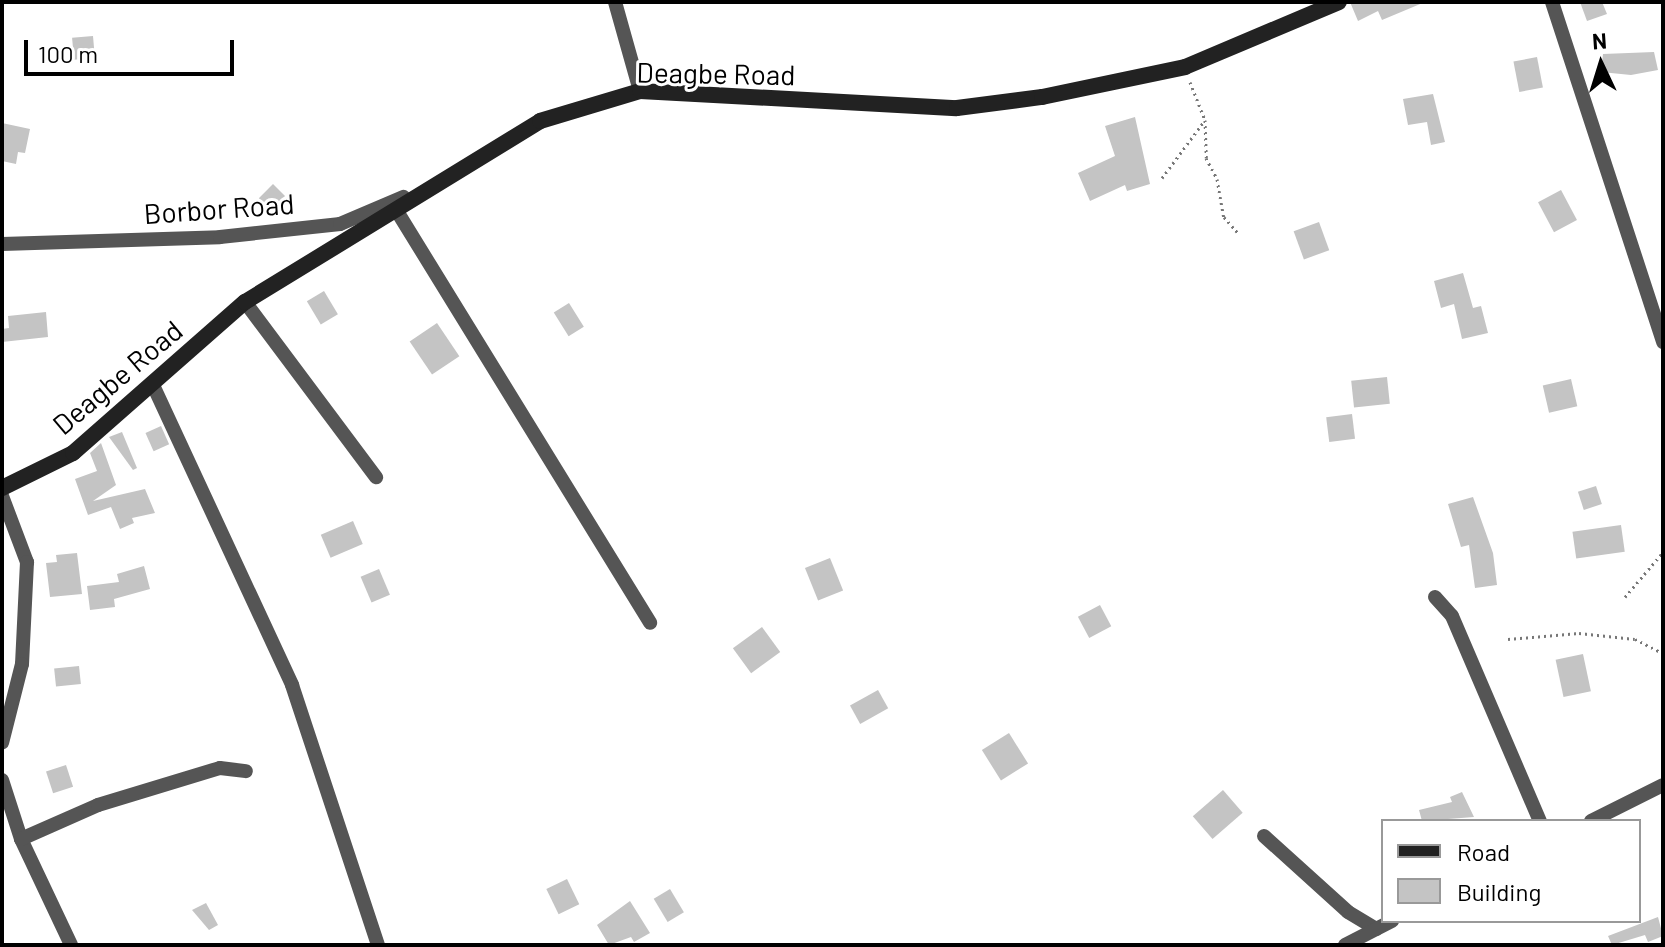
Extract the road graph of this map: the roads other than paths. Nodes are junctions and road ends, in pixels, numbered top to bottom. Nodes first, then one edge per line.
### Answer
1 (615, 2) edge
2 (1339, 2) edge
3 (1552, 2) edge
4 (640, 91) junction
5 (432, 184) junction
6 (395, 208) junction
7 (2, 244) edge
8 (245, 302) junction
9 (1663, 342) edge
10 (152, 383) junction
11 (376, 477) dead end
12 (2, 488) edge
13 (2, 496) edge
14 (1435, 597) dead end
15 (650, 623) dead end
16 (2, 743) edge
17 (246, 771) dead end
18 (2, 780) edge
19 (1663, 785) edge
20 (1539, 819) edge
21 (1595, 819) edge
22 (1264, 836) dead end
23 (21, 839) junction
24 (1388, 923) edge
25 (1376, 929) junction
26 (71, 945) edge
27 (378, 945) edge
28 (1345, 945) edge

1 - 4 street
2 - 4 street, Deagbe Road
3 - 9 street
4 - 5 street, Deagbe Road
5 - 6 street, Deagbe Road
5 - 7 street, Borbor Road
6 - 8 street, Deagbe Road
6 - 15 street
8 - 10 street, Deagbe Road
8 - 11 street
10 - 12 street, Deagbe Road
10 - 27 street
13 - 16 street
14 - 20 street
17 - 23 street
18 - 23 street
19 - 21 street
22 - 25 street
23 - 26 street
24 - 25 street
25 - 28 street

